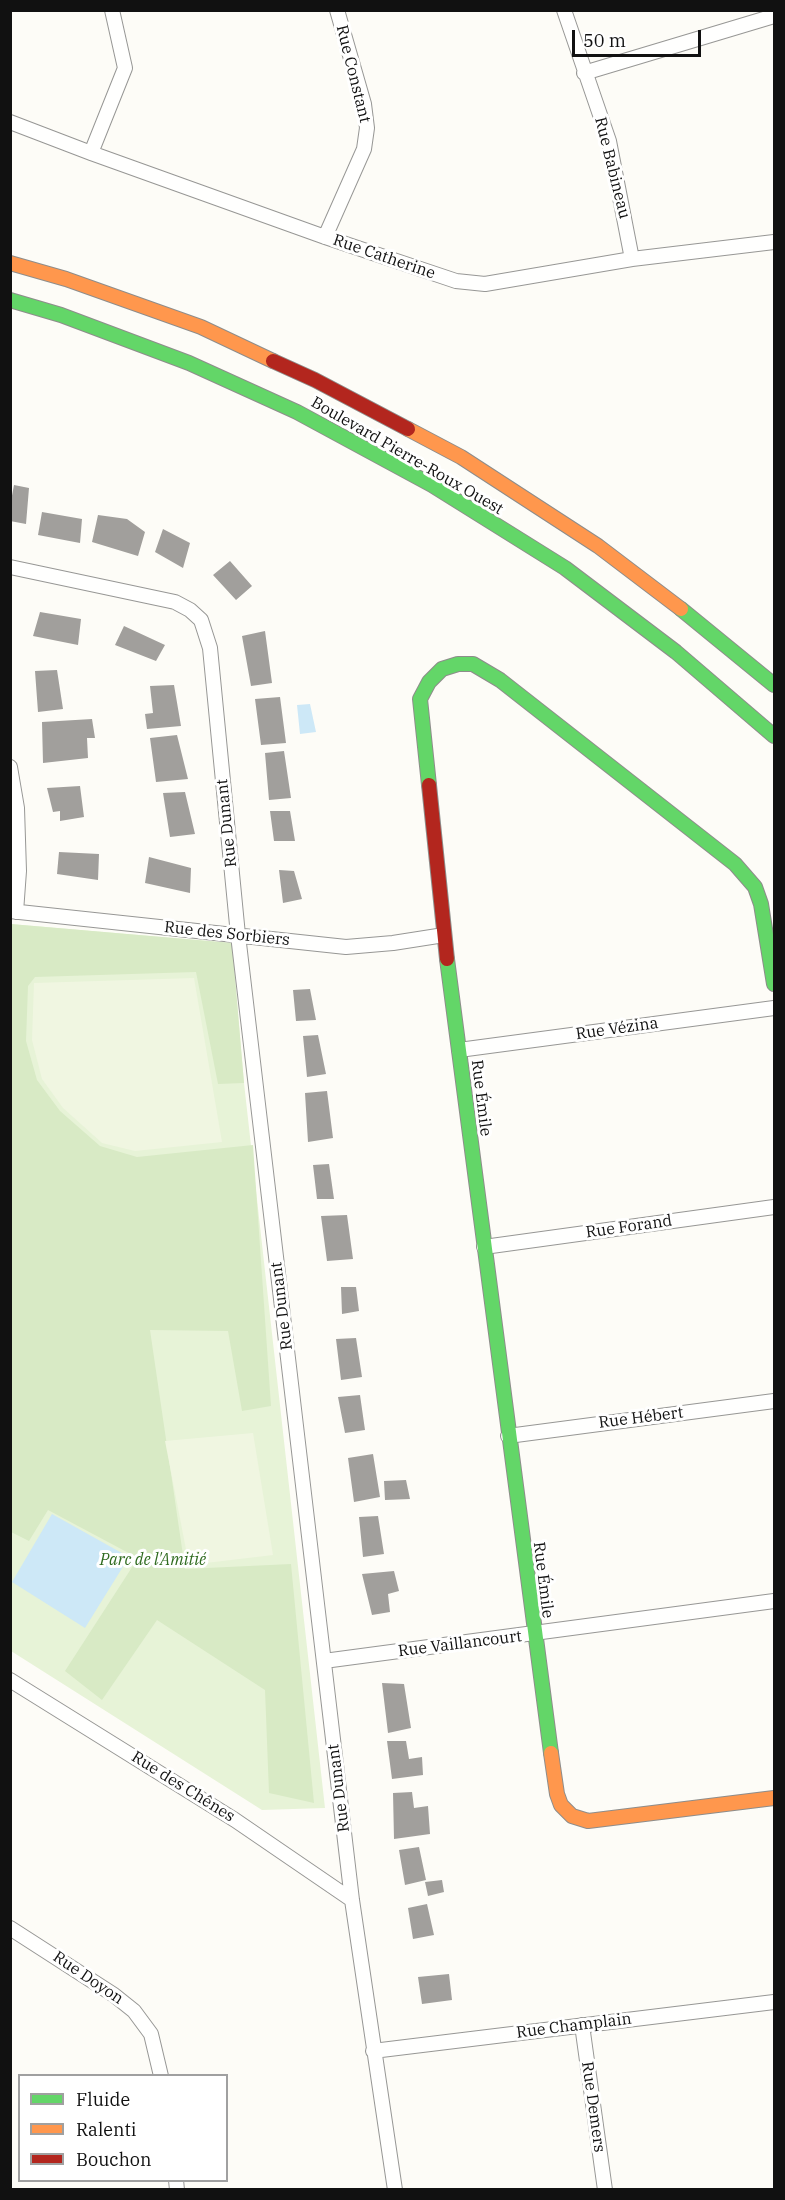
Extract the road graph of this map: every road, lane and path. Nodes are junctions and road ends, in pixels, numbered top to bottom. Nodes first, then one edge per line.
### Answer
1 (112, 10) edge
2 (337, 10) edge
3 (564, 10) edge
4 (774, 16) edge
5 (584, 73) junction
6 (10, 122) edge
7 (91, 153) junction
8 (325, 237) junction
9 (774, 242) edge
10 (632, 259) junction
11 (10, 263) edge
12 (10, 300) edge
13 (10, 567) edge
14 (774, 685) edge
15 (774, 736) edge
16 (10, 767) edge
17 (13, 911) edge
18 (238, 935) junction
19 (444, 935) junction
20 (774, 984) edge
21 (774, 1008) edge
22 (459, 1050) junction
23 (774, 1207) edge
24 (484, 1247) junction
25 (774, 1401) edge
26 (508, 1436) junction
27 (774, 1601) edge
28 (534, 1634) junction
29 (324, 1661) junction
30 (10, 1680) edge
31 (774, 1798) edge
32 (352, 1900) junction
33 (10, 1928) edge
34 (774, 2002) edge
35 (582, 2025) junction
36 (373, 2051) junction
37 (161, 2074) edge
38 (395, 2190) edge
39 (604, 2190) edge

1 - 7 street
2 - 8 street, Rue Constant
3 - 5 street, Rue Babineau
4 - 5 street
5 - 10 street, Rue Babineau
6 - 7 street, Rue Catherine
7 - 8 street, Rue Catherine
8 - 10 street, Rue Catherine
9 - 10 street, Rue Catherine
11 - 14 street, Boulevard Pierre-Roux Ouest
12 - 15 street, Boulevard Pierre-Roux Ouest
13 - 18 street, Rue Dunant
16 - 17 street
17 - 18 street, Rue des Sorbiers
18 - 19 street, Rue des Sorbiers
18 - 29 street, Rue Dunant
19 - 20 street, Rue Émile
19 - 22 street, Rue Émile
21 - 22 street, Rue Vézina
22 - 24 street, Rue Émile
23 - 24 street, Rue Forand
24 - 26 street, Rue Émile
25 - 26 street, Rue Hébert
26 - 28 street, Rue Émile
27 - 28 street, Rue Vaillancourt
28 - 29 street, Rue Vaillancourt
28 - 31 street, Rue Émile
29 - 32 street, Rue Dunant
30 - 32 street, Rue des Chênes
32 - 36 street, Rue Dunant
33 - 37 street, Rue Doyon
34 - 35 street, Rue Champlain
35 - 36 street, Rue Champlain
35 - 39 street, Rue Demers
36 - 38 street, Rue Dunant

